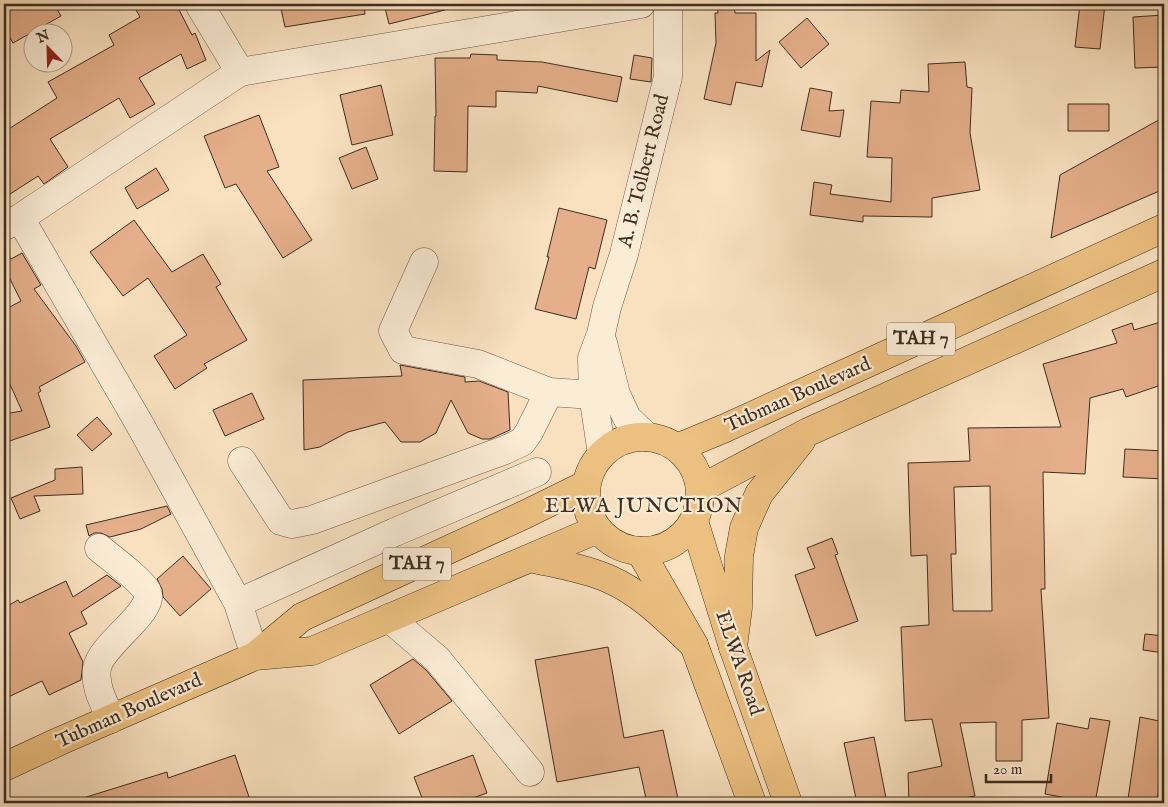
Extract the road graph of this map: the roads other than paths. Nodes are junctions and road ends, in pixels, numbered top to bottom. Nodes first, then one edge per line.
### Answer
1 (199, 4) edge
2 (641, 4) edge
3 (668, 4) edge
4 (240, 72) junction
5 (12, 223) edge
6 (1164, 228) edge
7 (424, 262) dead end
8 (1164, 273) edge
9 (601, 334) junction
10 (549, 392) junction
11 (593, 396) junction
12 (808, 432) junction
13 (647, 437) junction
14 (677, 448) junction
15 (602, 454) junction
16 (242, 461) dead end
17 (537, 472) dead end
18 (587, 484) junction
19 (700, 490) junction
20 (385, 494) junction
21 (694, 521) junction
22 (598, 529) junction
23 (395, 532) junction
24 (98, 548) dead end
25 (640, 551) junction
26 (530, 558) junction
27 (238, 603) junction
28 (389, 618) junction
29 (694, 645) junction
30 (733, 647) junction
31 (255, 656) junction
32 (111, 719) junction
33 (4, 767) edge
34 (530, 772) dead end
35 (752, 803) edge
36 (788, 803) edge

1 - 4 street
2 - 4 street
3 - 9 street, A. B. Tolbert Road
4 - 5 street
5 - 27 street
6 - 14 main road, Tubman Boulevard / TAH 7
7 - 10 street
8 - 12 main road, Tubman Boulevard / TAH 7
9 - 11 street, A. B. Tolbert Road
9 - 13 street, A. B. Tolbert Road
10 - 11 street
10 - 20 street
11 - 15 street, A. B. Tolbert Road
12 - 19 main road, Tubman Boulevard
12 - 30 main road
13 - 14 main road
13 - 15 main road
14 - 19 main road
15 - 18 main road
16 - 20 street
17 - 23 street
18 - 22 main road
18 - 31 main road, Tubman Boulevard / TAH 7
19 - 21 main road
20 - 23 street
21 - 25 main road
21 - 30 main road, ELWA Road
22 - 25 main road
22 - 26 main road, Tubman Boulevard / TAH 7
23 - 27 street
24 - 32 street
25 - 29 main road, ELWA Road
26 - 28 main road, Tubman Boulevard / TAH 7
26 - 29 main road
27 - 31 street
28 - 31 main road, Tubman Boulevard / TAH 7
28 - 34 street
29 - 35 main road, ELWA Road
30 - 36 main road, ELWA Road
31 - 32 main road, Tubman Boulevard / TAH 7
32 - 33 main road, Tubman Boulevard / TAH 7

